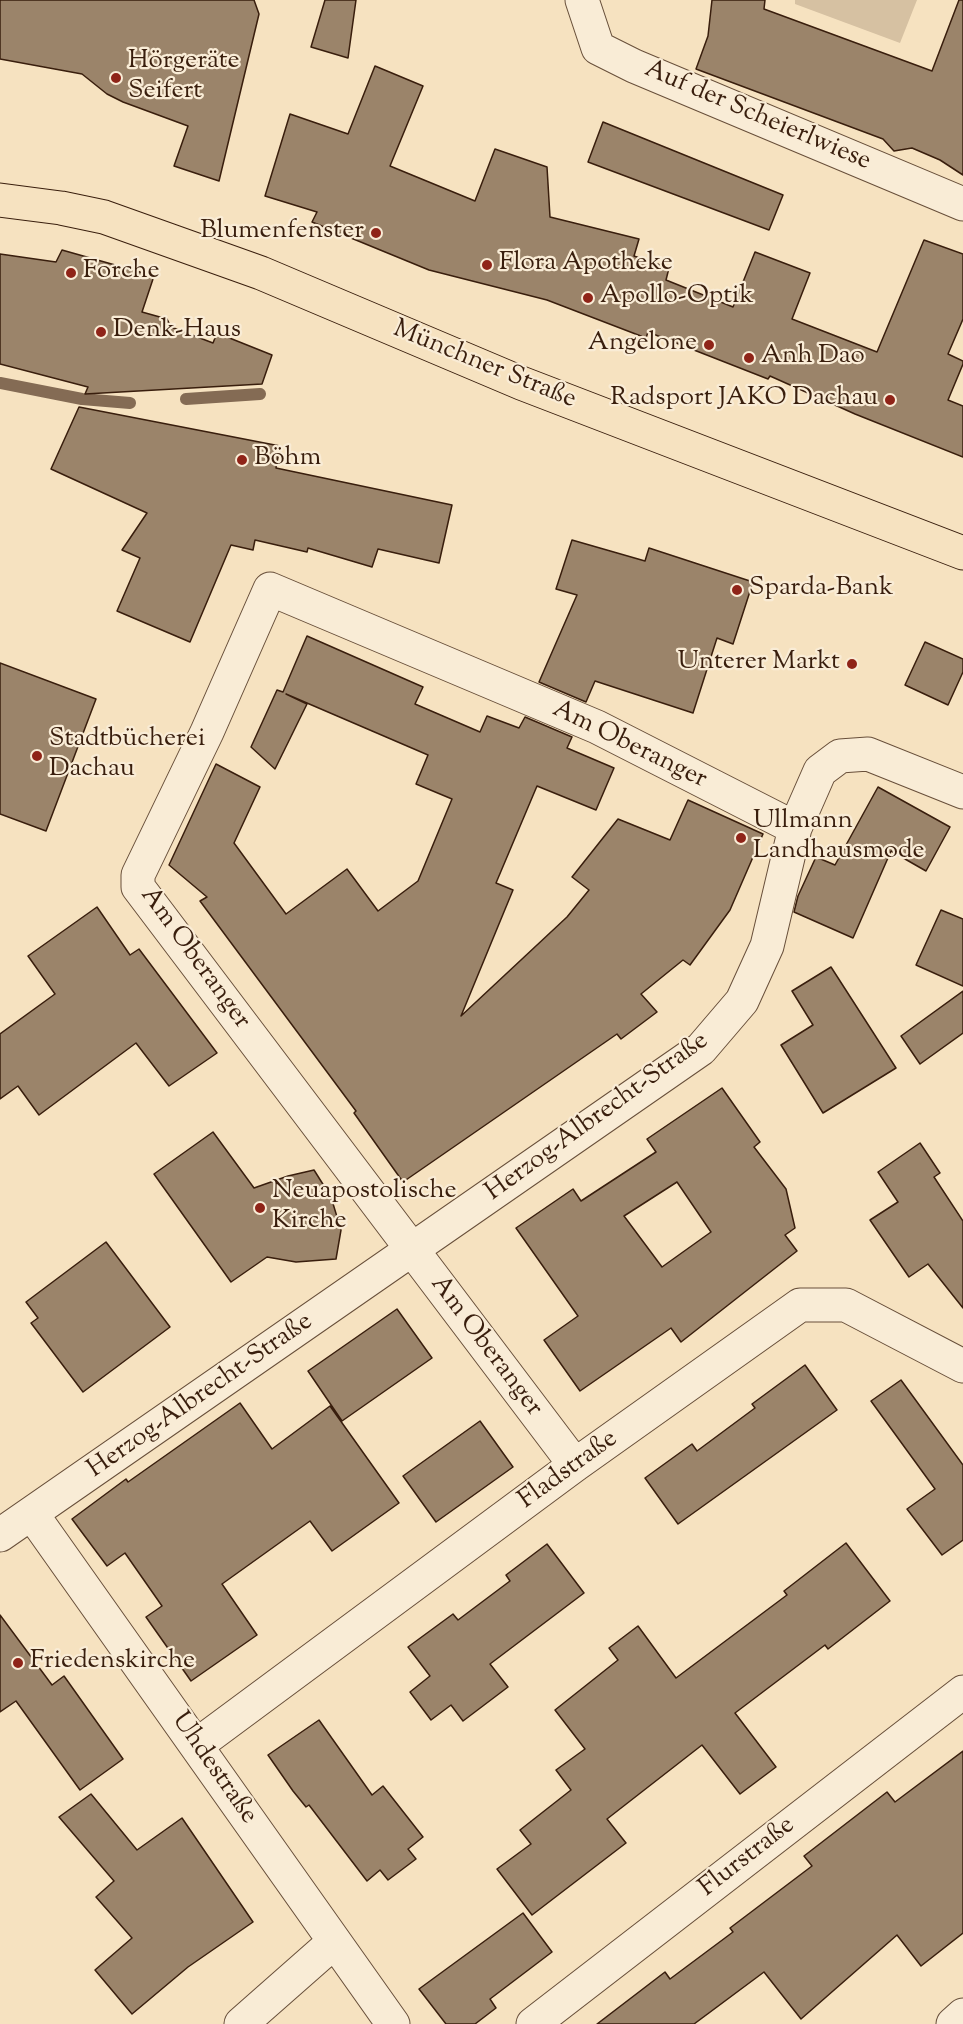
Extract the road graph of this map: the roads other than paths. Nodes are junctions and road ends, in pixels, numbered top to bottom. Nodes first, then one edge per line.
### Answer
1 (582, 0) edge
2 (0, 200) edge
3 (963, 204) edge
4 (963, 553) edge
5 (963, 792) edge
6 (795, 828) junction
7 (412, 1251) junction
8 (963, 1366) edge
9 (575, 1465) junction
10 (32, 1514) junction
11 (0, 1535) edge
12 (963, 1692) edge
13 (197, 1745) junction
14 (334, 1942) junction
15 (963, 2015) edge
16 (241, 2024) edge
17 (393, 2024) edge
18 (533, 2024) edge
19 (953, 2024) edge

1 - 3 street, Auf der Scheierlwiese
2 - 4 main road, Münchner Straße
5 - 6 street, Herzog-Albrecht-Straße
6 - 7 street, Herzog-Albrecht-Straße
6 - 7 street, Am Oberanger
7 - 9 street, Am Oberanger
7 - 10 street, Herzog-Albrecht-Straße
8 - 9 street, Fladstraße
9 - 13 street, Fladstraße
10 - 11 street, Herzog-Albrecht-Straße
10 - 13 street, Uhdestraße
12 - 18 street, Flurstraße
13 - 14 street, Uhdestraße
14 - 16 street
14 - 17 street, Uhdestraße
15 - 19 street

